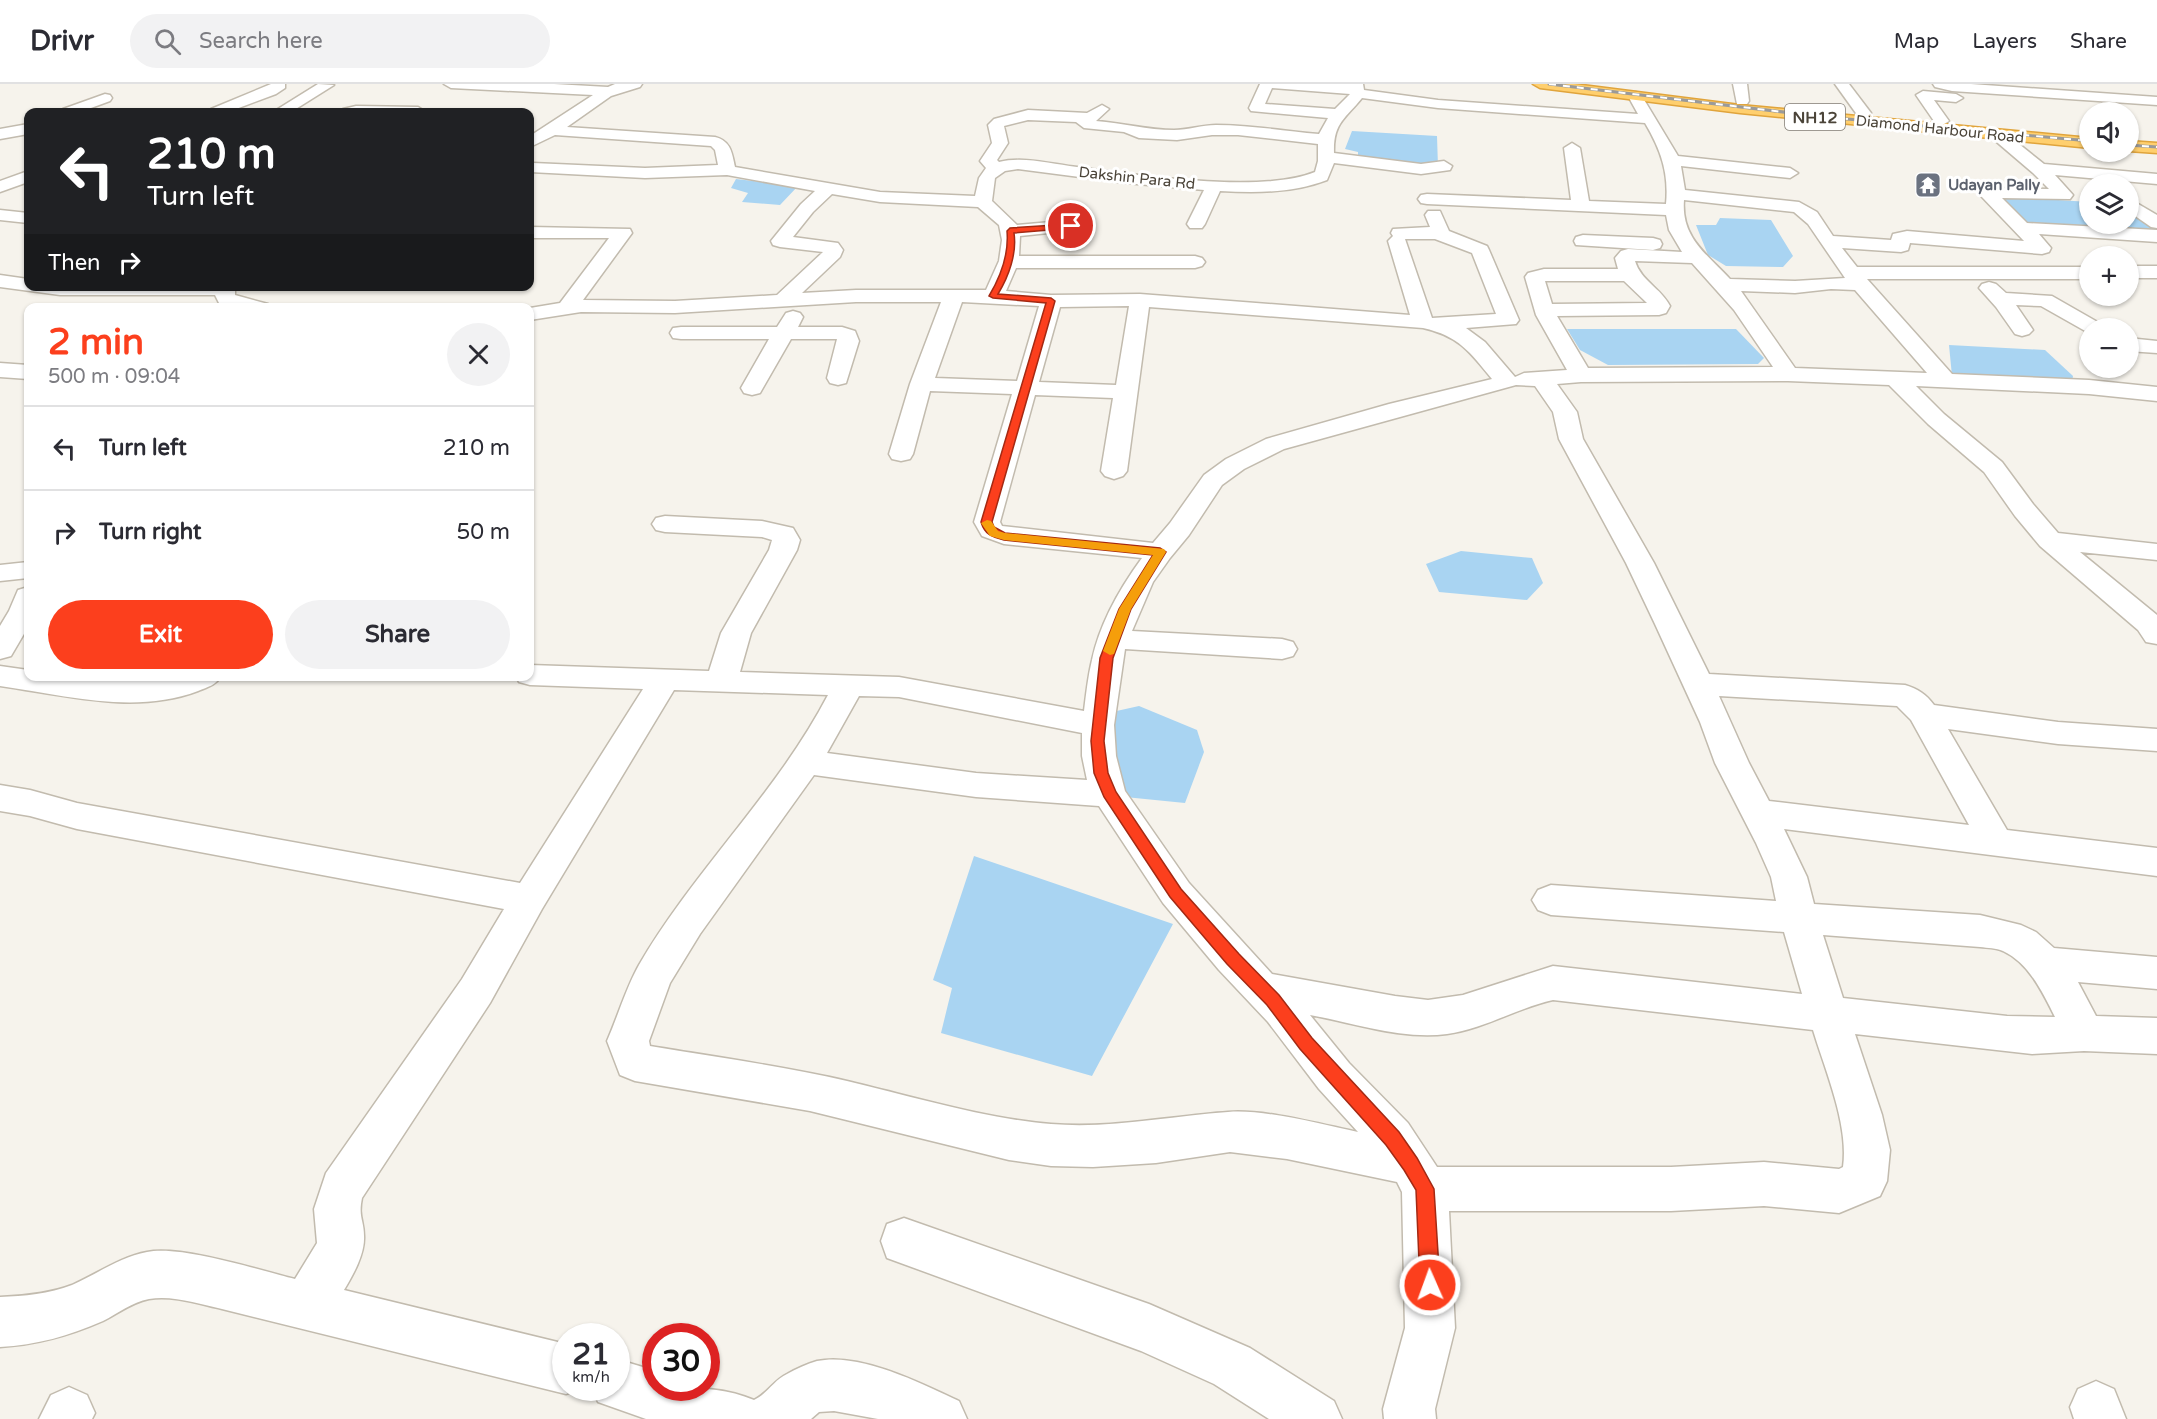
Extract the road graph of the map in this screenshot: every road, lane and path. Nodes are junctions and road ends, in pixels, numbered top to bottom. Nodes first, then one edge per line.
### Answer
1 (278, 84) edge
2 (451, 84) edge
3 (634, 84) edge
4 (1540, 84) edge
5 (1594, 84) edge
6 (1740, 84) edge
7 (1842, 84) edge
8 (1940, 84) edge
9 (521, 85) edge
10 (327, 86) dead end
11 (1266, 88) edge
12 (1645, 90) edge
13 (608, 91) junction
14 (1356, 92) edge
15 (105, 98) dead end
16 (1958, 98) dead end
17 (1742, 101) junction
18 (2157, 101) edge
19 (1706, 102) junction
20 (79, 108) edge
21 (226, 108) edge
22 (289, 108) edge
23 (1102, 109) dead end
24 (1863, 113) junction
25 (1084, 118) junction
26 (1226, 119) dead end
27 (1648, 119) junction
28 (1941, 121) junction
29 (24, 130) edge
30 (551, 130) junction
31 (2079, 133) edge
32 (0, 134) edge
33 (1330, 134) junction
34 (1998, 135) junction
35 (2139, 138) edge
36 (2157, 139) edge
37 (534, 140) edge
38 (2079, 142) edge
39 (2139, 147) edge
40 (1572, 148) dead end
41 (2157, 148) edge
42 (1672, 160) junction
43 (1444, 166) dead end
44 (996, 167) junction
45 (534, 168) edge
46 (1420, 169) junction
47 (2039, 169) junction
48 (554, 170) junction
49 (727, 170) junction
50 (645, 173) junction
51 (1790, 173) dead end
52 (2157, 179) edge
53 (1216, 184) junction
54 (542, 185) dead end
55 (624, 189) dead end
56 (827, 190) junction
57 (1427, 199) junction
58 (983, 202) junction
59 (1674, 202) junction
60 (1581, 205) junction
61 (2139, 211) edge
62 (1072, 212) dead end
63 (0, 215) edge
64 (24, 218) edge
65 (2157, 223) edge
66 (1196, 225) dead end
67 (2024, 228) junction
68 (1010, 231) junction
69 (534, 232) edge
70 (1438, 233) junction
71 (2157, 236) edge
72 (1584, 241) dead end
73 (1828, 241) junction
74 (1901, 246) junction
75 (2042, 248) junction
76 (1693, 252) junction
77 (1008, 262) junction
78 (1150, 262) junction
79 (1195, 262) dead end
80 (2139, 272) edge
81 (2157, 272) edge
82 (1931, 273) junction
83 (1968, 273) junction
84 (2068, 273) junction
85 (2079, 273) edge
86 (1629, 274) junction
87 (1857, 278) junction
88 (0, 281) edge
89 (1725, 285) junction
90 (24, 286) edge
91 (225, 291) edge
92 (954, 295) junction
93 (993, 296) junction
94 (794, 298) junction
95 (2003, 299) junction
96 (1051, 301) junction
97 (1149, 301) junction
98 (1542, 301) junction
99 (242, 303) edge
100 (567, 308) junction
101 (534, 313) edge
102 (2079, 319) edge
103 (1427, 323) junction
104 (2022, 330) dead end
105 (785, 332) junction
106 (681, 333) dead end
107 (2139, 345) edge
108 (2157, 347) edge
109 (0, 370) edge
110 (24, 372) edge
111 (1788, 374) junction
112 (1581, 375) junction
113 (838, 378) dead end
114 (1541, 378) junction
115 (1896, 379) junction
116 (1946, 380) junction
117 (1507, 382) junction
118 (921, 384) junction
119 (1024, 387) junction
120 (752, 388) dead end
121 (1125, 392) junction
122 (2157, 394) edge
123 (901, 454) dead end
124 (1114, 471) dead end
125 (665, 524) dead end
126 (2050, 540) junction
127 (1160, 552) junction
128 (2157, 552) edge
129 (24, 570) edge
130 (0, 573) edge
131 (24, 611) edge
132 (2157, 635) edge
133 (1114, 639) junction
134 (0, 649) edge
135 (1282, 649) dead end
136 (534, 675) edge
137 (0, 676) edge
138 (665, 679) junction
139 (24, 680) edge
140 (722, 680) junction
141 (34, 681) edge
142 (193, 681) edge
143 (1698, 684) junction
144 (849, 685) junction
145 (1923, 715) junction
146 (1098, 725) junction
147 (2157, 740) edge
148 (804, 762) junction
149 (1109, 794) junction
150 (0, 798) edge
151 (1758, 813) junction
152 (1997, 844) junction
153 (2157, 862) edge
154 (529, 899) junction
155 (1551, 900) dead end
156 (1799, 919) junction
157 (2044, 963) junction
158 (2157, 973) edge
159 (1264, 989) junction
160 (1830, 1014) junction
161 (2084, 1032) junction
162 (2157, 1036) edge
163 (1418, 1176) junction
164 (904, 1241) dead end
165 (305, 1306) junction
166 (0, 1322) edge
167 (552, 1366) edge
168 (630, 1388) edge
169 (1288, 1411) edge
170 (738, 1419) edge
171 (770, 1419) edge
172 (941, 1419) edge
173 (1410, 1419) edge

1 - 21 street
2 - 9 street
3 - 13 street
4 - 12 highway, Diamond Harbour Road / NH12
5 - 12 highway, Diamond Harbour Road / NH12
6 - 17 street
7 - 24 street
8 - 18 street
9 - 13 street
10 - 22 street
11 - 14 street
11 - 33 street
12 - 19 highway, Diamond Harbour Road / NH12
12 - 27 street
13 - 30 street
14 - 27 street
14 - 33 street, Dakshin Para Rd
15 - 20 street
16 - 28 street
17 - 19 highway, Diamond Harbour Road / NH12
17 - 24 highway, Diamond Harbour Road / NH12
19 - 34 highway, Diamond Harbour Road / NH12
23 - 25 street
24 - 28 highway, Diamond Harbour Road / NH12
25 - 33 street
25 - 44 street
26 - 33 street
27 - 42 street
28 - 31 highway, Diamond Harbour Road / NH12
29 - 32 street
30 - 37 street
30 - 49 street
33 - 46 street
33 - 53 street, Dakshin Para Rd
34 - 38 highway, Diamond Harbour Road / NH12
34 - 47 street
35 - 36 highway
39 - 41 highway
40 - 60 street
42 - 51 street
42 - 59 street
43 - 46 street
44 - 53 street, Dakshin Para Rd
44 - 58 street
45 - 48 street
46 - 57 street
47 - 52 street
47 - 67 street
48 - 50 street
48 - 54 street
49 - 50 street
49 - 56 street
50 - 55 street
53 - 66 street
56 - 58 street
56 - 94 street
57 - 60 street
57 - 70 street
58 - 68 street
59 - 60 street
59 - 73 street
59 - 76 street
61 - 65 street
62 - 68 street
63 - 64 street
67 - 71 street
67 - 75 street
68 - 77 street
69 - 100 street
70 - 103 street
70 - 103 street
72 - 76 street
73 - 74 street
73 - 87 street
74 - 75 street
74 - 82 street
75 - 84 street
76 - 86 street
76 - 89 street
77 - 78 street
77 - 93 street
78 - 79 street
78 - 97 street
80 - 81 street
82 - 83 street
82 - 87 street
83 - 84 street
83 - 95 street
84 - 85 street
86 - 98 street
86 - 98 street
87 - 89 street
87 - 116 street
88 - 90 street
89 - 111 street
91 - 99 street
92 - 93 street
92 - 94 street
92 - 118 street
93 - 96 street
94 - 100 street
94 - 105 street
95 - 102 street
95 - 104 street
96 - 97 street
96 - 119 street
97 - 103 street
97 - 121 street
98 - 112 street
100 - 101 street
103 - 117 street
105 - 106 street
105 - 113 street
105 - 120 street
107 - 108 street
109 - 110 street
111 - 112 street
111 - 115 street
112 - 114 street
114 - 117 street
114 - 143 street
115 - 116 street
115 - 126 street
116 - 122 street
117 - 127 street
118 - 119 street
118 - 123 street
119 - 121 street
119 - 127 street
121 - 124 street
125 - 140 street
126 - 128 street
126 - 132 street
127 - 133 street
129 - 130 street
131 - 134 street
133 - 135 street
133 - 146 street
136 - 138 street
137 - 139 street
138 - 140 street
138 - 154 street
140 - 144 street
141 - 142 street
143 - 145 street
143 - 151 street
144 - 146 street
144 - 148 street
145 - 147 street
145 - 152 street
146 - 149 street
148 - 149 street
148 - 163 street
149 - 159 street
150 - 154 street
151 - 152 street
151 - 156 street
152 - 153 street
154 - 165 street
155 - 156 street
156 - 157 street
156 - 160 street
157 - 158 street
157 - 161 street
159 - 160 street
159 - 163 street
160 - 161 street
160 - 163 street
161 - 162 street
163 - 173 street
164 - 169 street
165 - 166 street
165 - 167 street
168 - 170 street
171 - 172 street

